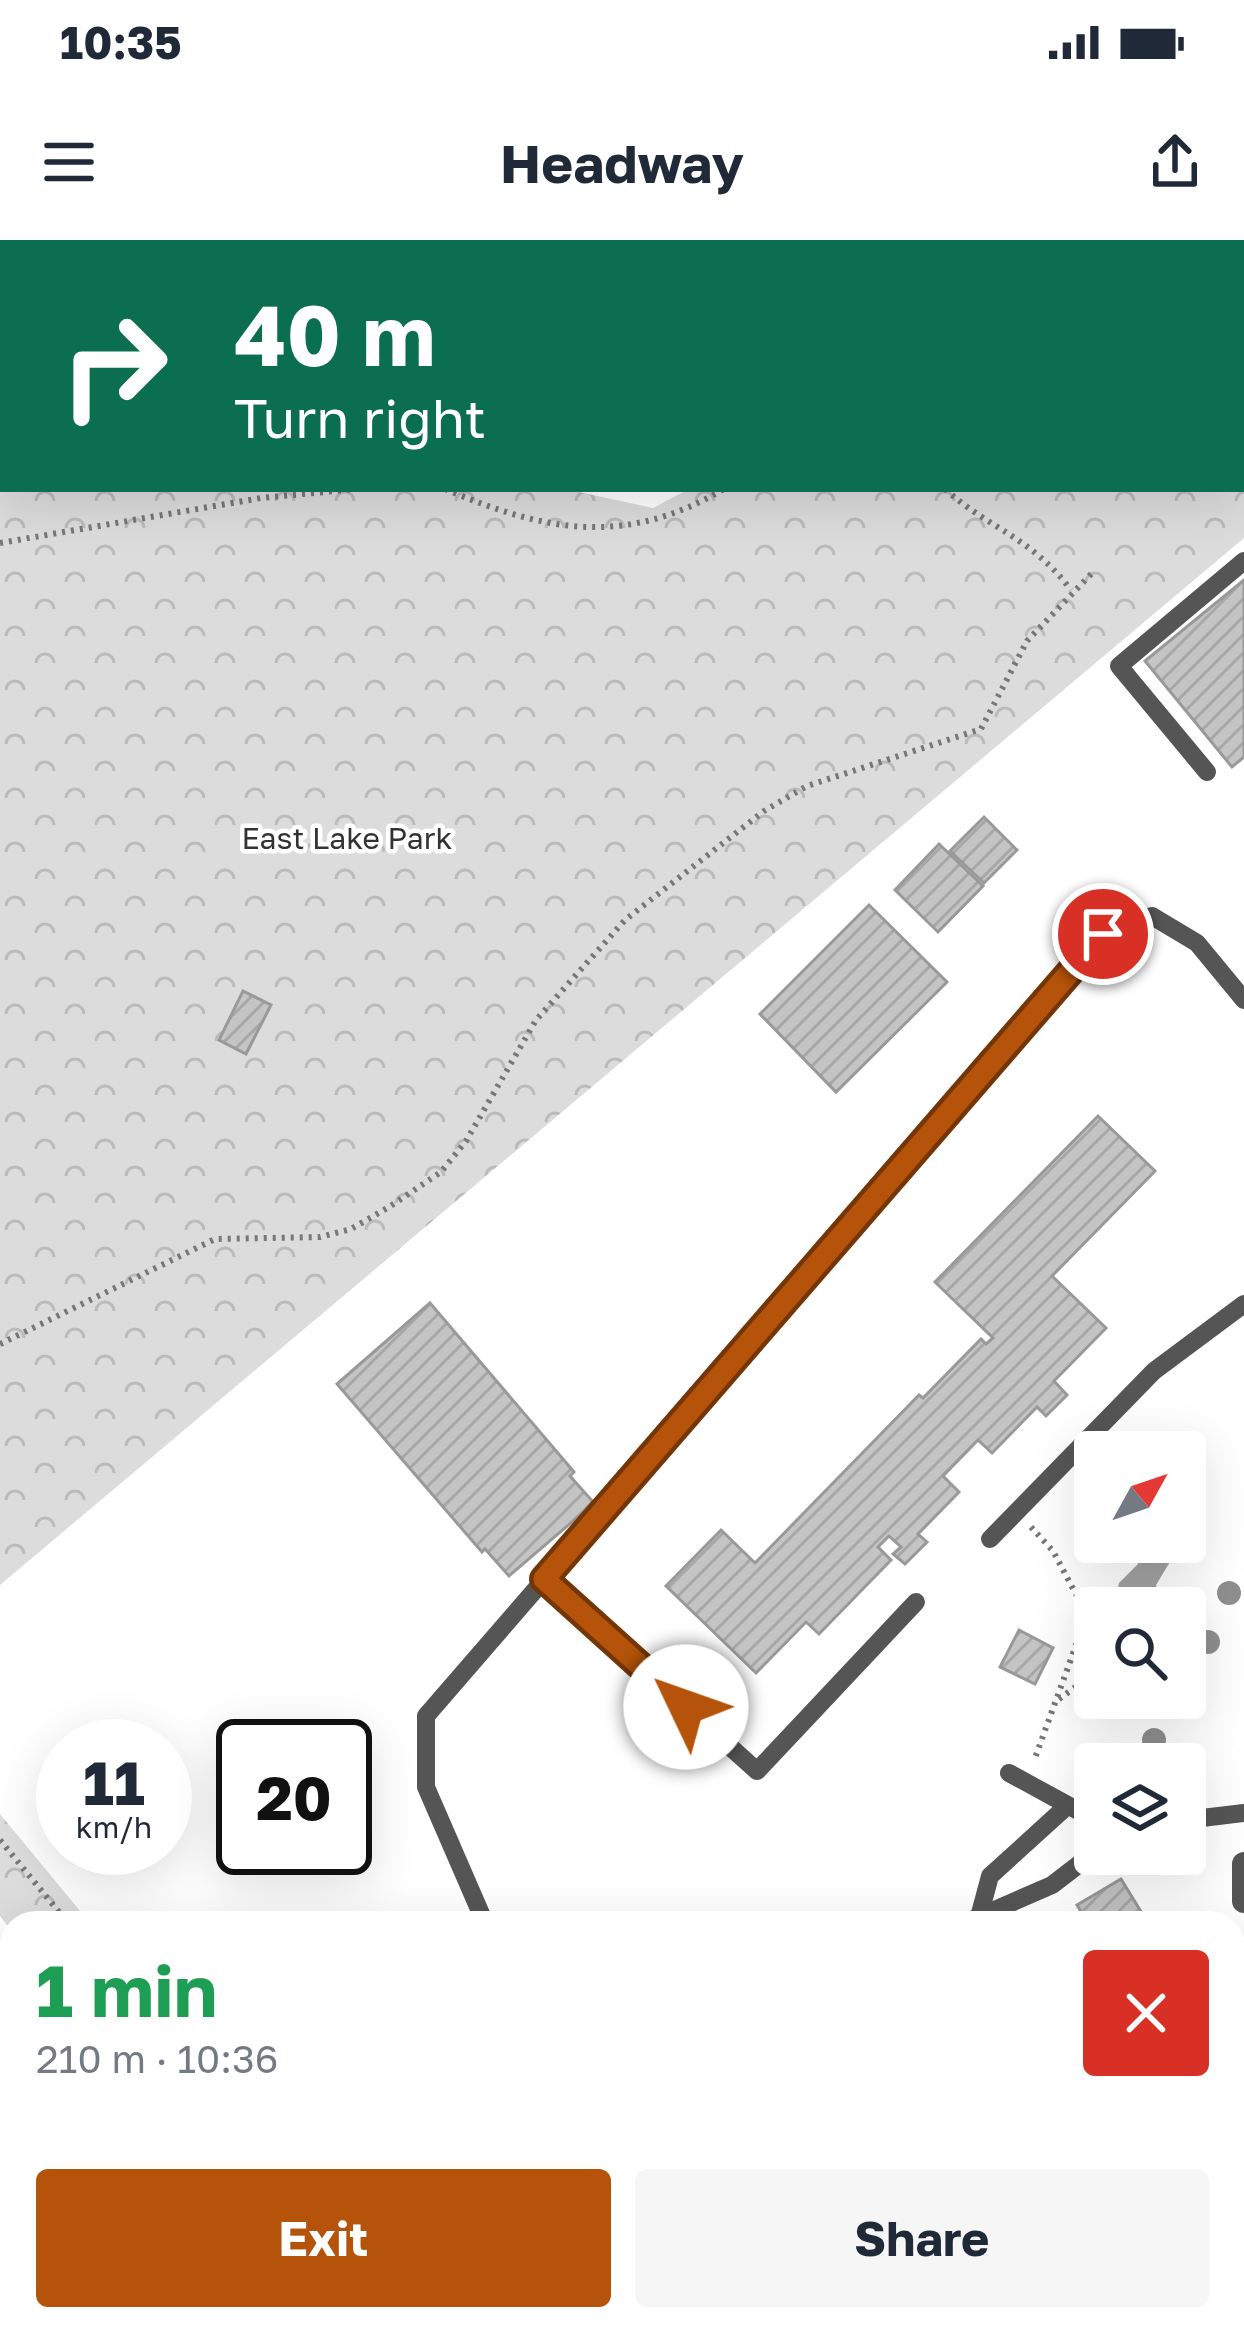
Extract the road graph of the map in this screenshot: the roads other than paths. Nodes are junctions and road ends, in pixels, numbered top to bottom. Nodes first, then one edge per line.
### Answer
1 (1244, 561) edge
2 (1207, 772) dead end
3 (1244, 1000) edge
4 (1244, 1304) edge
5 (989, 1539) dead end
6 (544, 1579) junction
7 (916, 1602) dead end
8 (1017, 1778) road end
9 (1067, 1806) junction
10 (1074, 1810) edge
11 (1244, 1814) edge
12 (1206, 1818) edge
13 (1244, 1864) edge
14 (1074, 1868) edge
15 (1244, 1901) edge
16 (479, 1911) edge
17 (980, 1911) edge
18 (998, 1911) edge

1 - 2 lane
3 - 6 lane
4 - 5 lane
6 - 7 lane
6 - 16 lane
8 - 9 lane
9 - 10 lane
9 - 17 lane
11 - 12 lane
13 - 15 street
14 - 18 lane

